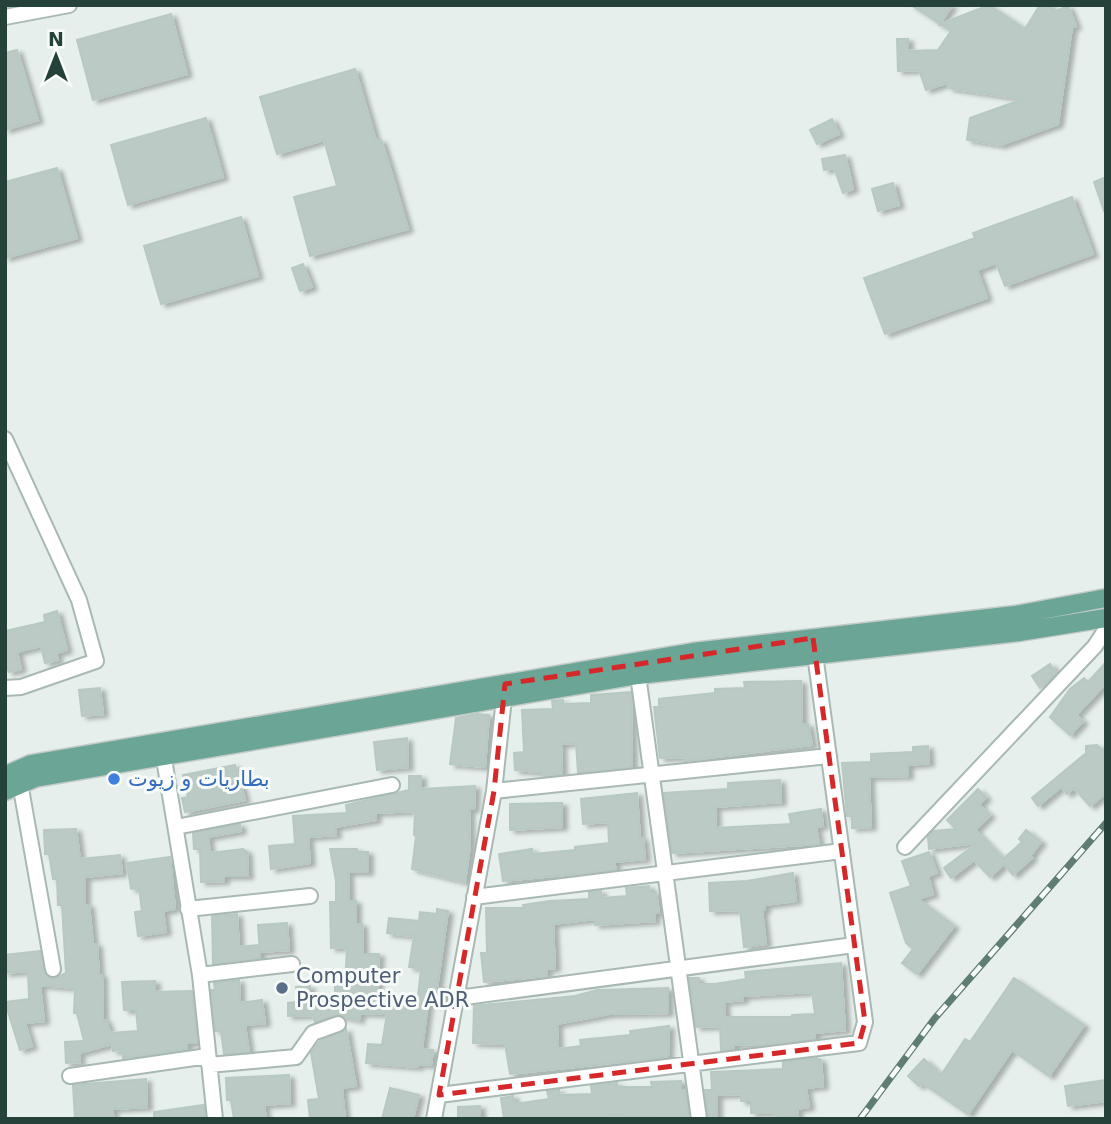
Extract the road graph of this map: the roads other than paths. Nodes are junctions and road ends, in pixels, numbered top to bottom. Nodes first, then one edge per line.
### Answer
1 (69, 5) edge
2 (48, 7) edge
3 (5, 17) edge
4 (5, 439) edge
5 (1106, 598) edge
6 (1106, 618) edge
7 (1106, 629) edge
8 (814, 647) junction
9 (638, 675) junction
10 (5, 688) edge
11 (505, 691) junction
12 (163, 750) junction
13 (829, 757) junction
14 (652, 776) junction
15 (10, 785) edge
16 (392, 785) dead end
17 (494, 791) junction
18 (176, 827) junction
19 (905, 847) dead end
20 (842, 851) junction
21 (666, 874) junction
22 (310, 896) dead end
23 (474, 897) junction
24 (188, 909) junction
25 (854, 945) junction
26 (292, 964) dead end
27 (678, 968) junction
28 (53, 969) dead end
29 (200, 975) junction
30 (458, 998) junction
31 (338, 1024) dead end
32 (209, 1061) junction
33 (691, 1062) junction
34 (70, 1076) dead end
35 (439, 1095) junction
36 (215, 1119) edge
37 (434, 1119) edge
38 (699, 1119) edge

1 - 2 street
2 - 3 street
4 - 10 street
5 - 8 main road
6 - 8 main road
7 - 19 street
8 - 9 main road
8 - 11 main road
8 - 13 street
9 - 11 main road
9 - 14 street
11 - 12 main road
11 - 17 street
12 - 15 main road
12 - 18 street
13 - 14 street
13 - 20 street
14 - 17 street
14 - 21 street
15 - 28 street
16 - 18 street
17 - 23 street
18 - 24 street
20 - 21 street
20 - 25 street
21 - 23 street
21 - 27 street
22 - 24 street
23 - 30 street
24 - 29 street
25 - 27 street
25 - 33 street
26 - 29 street
27 - 30 street
27 - 33 street
29 - 32 street
30 - 35 street
31 - 32 street
32 - 34 street
32 - 36 street
33 - 35 street
33 - 38 street
35 - 37 street

